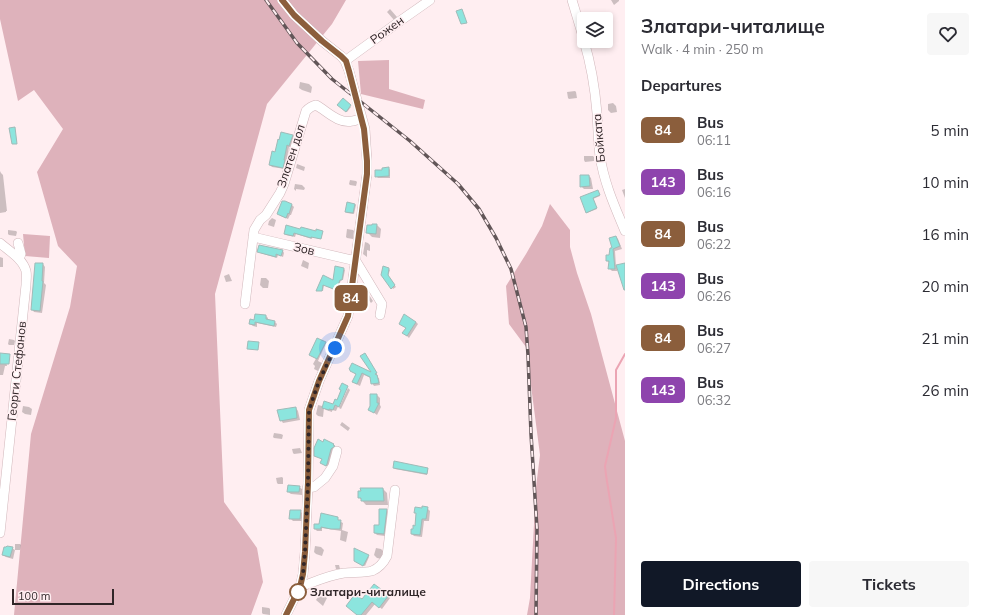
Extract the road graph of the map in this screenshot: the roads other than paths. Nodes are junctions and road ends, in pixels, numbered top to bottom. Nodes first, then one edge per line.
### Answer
1 (282, 0) edge
2 (430, 0) edge
3 (572, 0) edge
4 (577, 17) edge
5 (587, 48) edge
6 (346, 61) junction
7 (362, 118) junction
8 (625, 231) edge
9 (253, 237) junction
10 (0, 243) edge
11 (18, 243) dead end
12 (19, 260) junction
13 (356, 261) junction
14 (245, 304) dead end
15 (380, 315) dead end
16 (337, 451) dead end
17 (308, 488) junction
18 (395, 490) dead end
19 (0, 533) edge
20 (300, 587) junction
21 (286, 615) edge

1 - 6 street
2 - 6 street, Рожен
3 - 4 street, Бойката
5 - 8 street, Бойката
6 - 7 street
7 - 9 street, Златен дол
7 - 13 street
9 - 13 street, Зов
9 - 14 street, Златен дол
10 - 12 street, Георги Стефанов
11 - 12 street
12 - 19 street, Георги Стефанов
13 - 15 street
13 - 17 street
16 - 17 street
17 - 20 street
18 - 20 street
20 - 21 street

